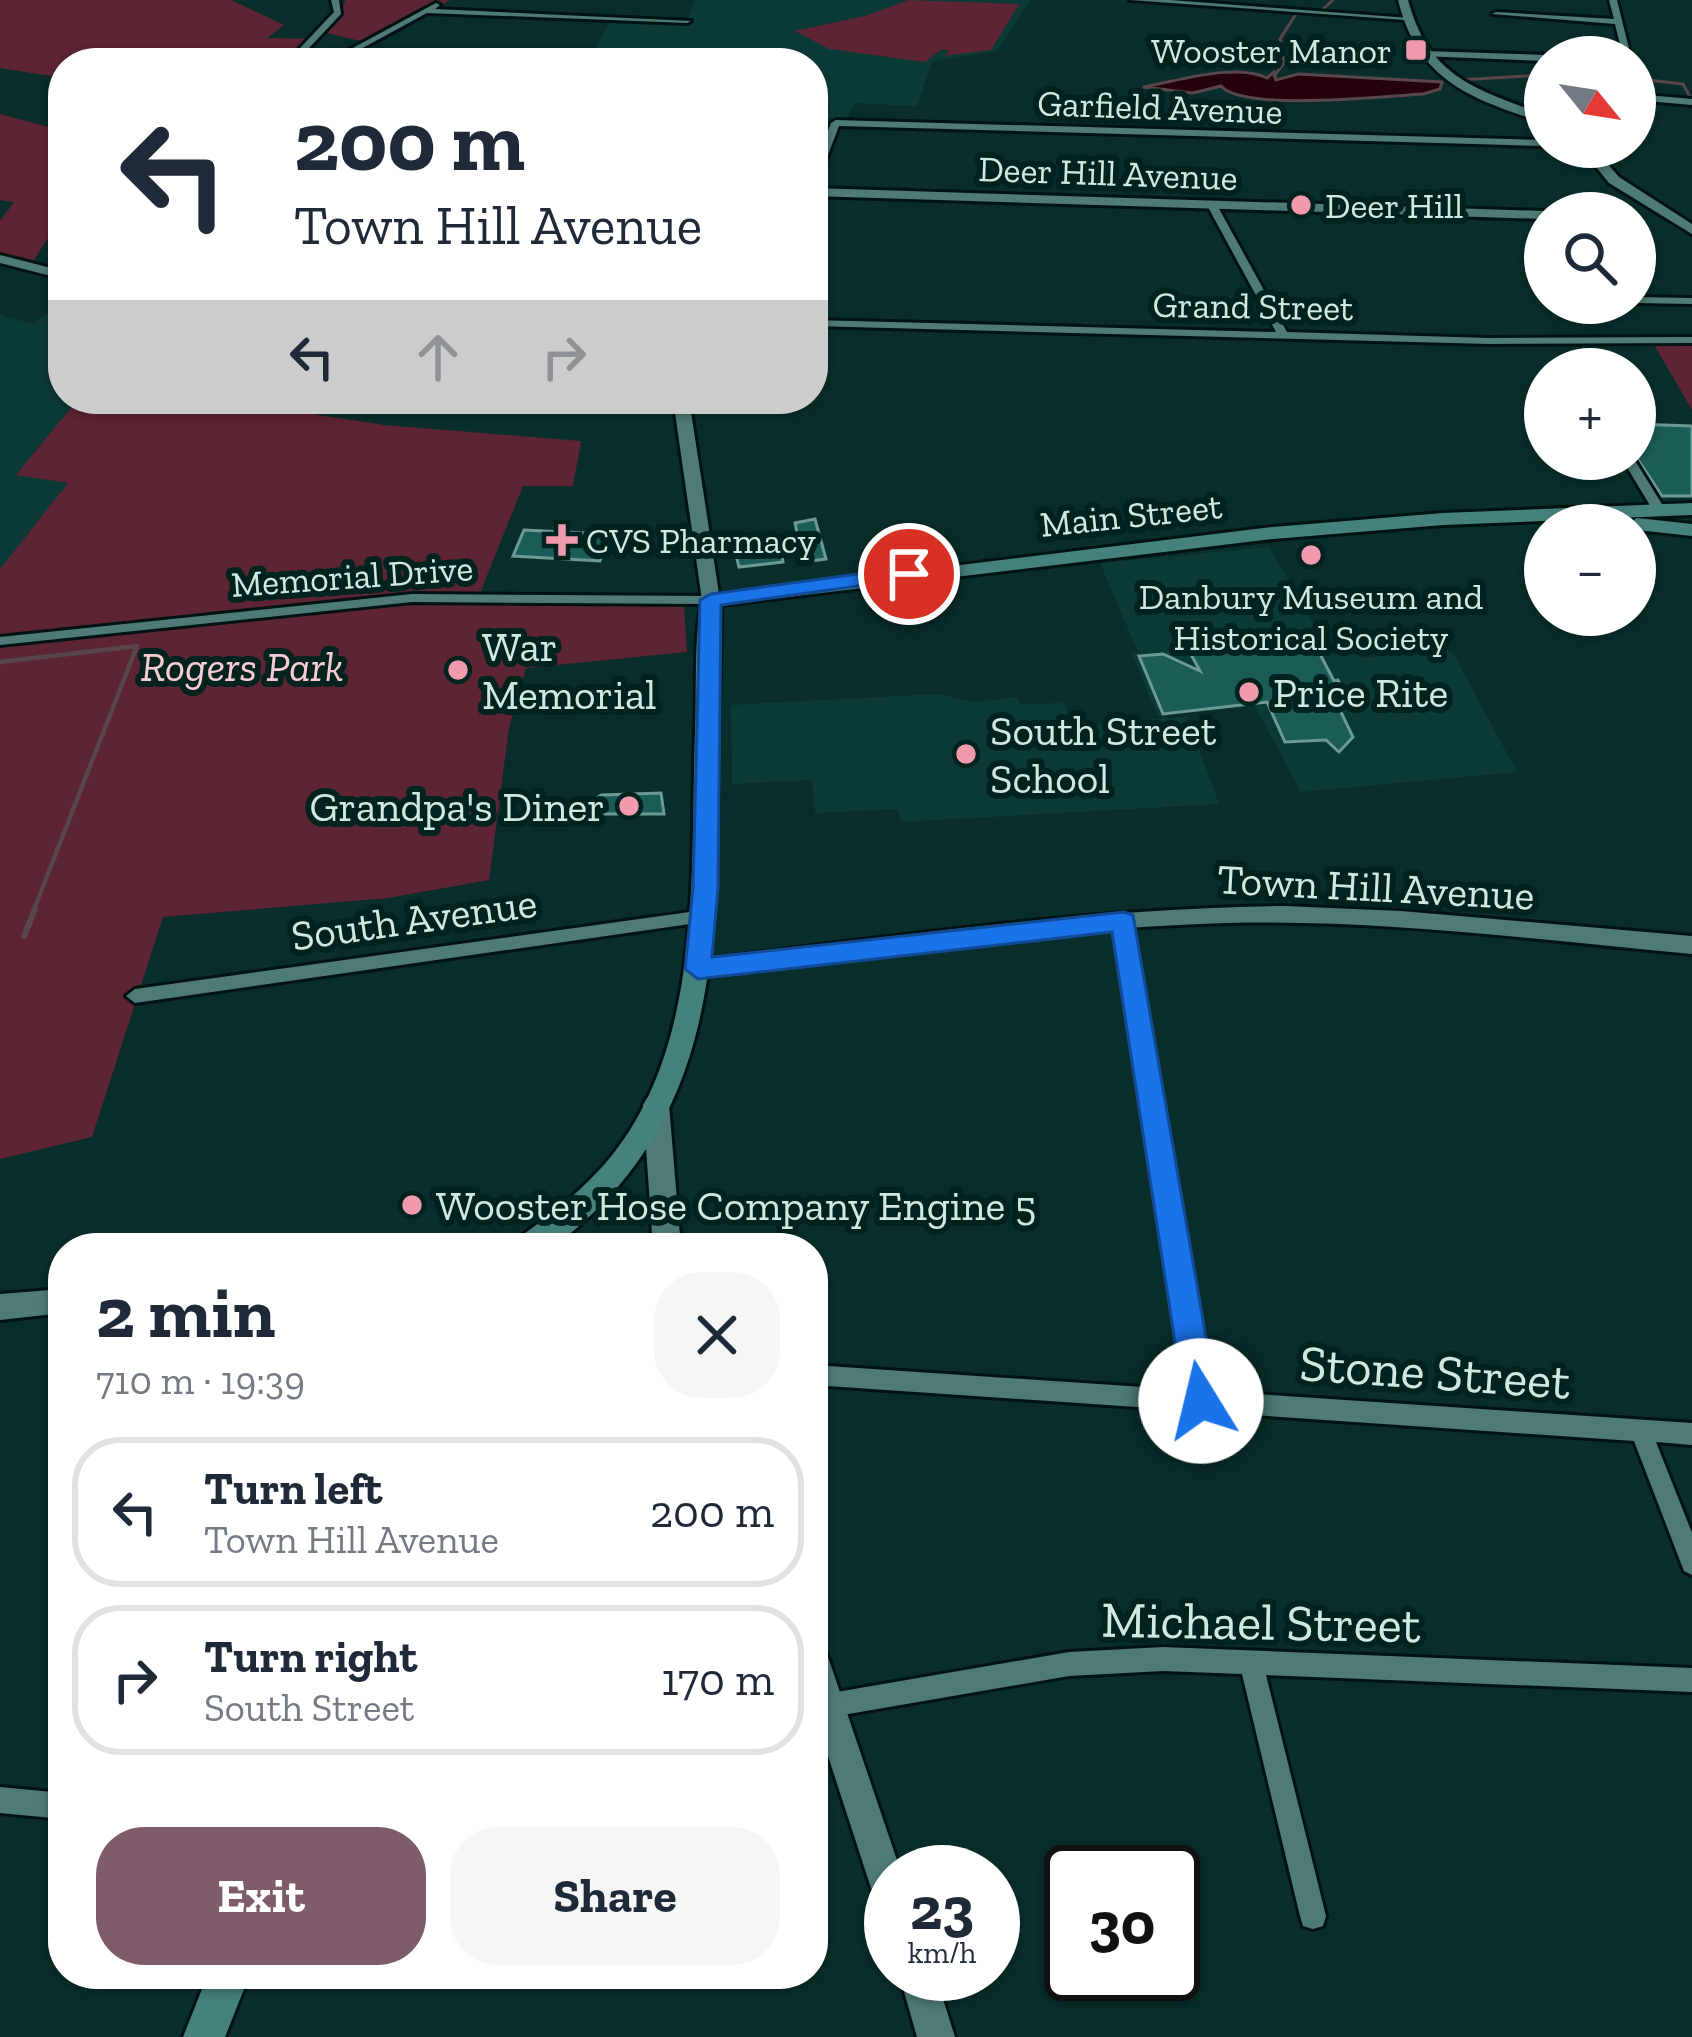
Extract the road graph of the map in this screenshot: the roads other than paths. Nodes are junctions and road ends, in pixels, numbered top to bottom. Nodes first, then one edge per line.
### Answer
1 (335, 0) edge
2 (446, 0) edge
3 (1134, 0) edge
4 (1402, 0) edge
5 (1613, 0) edge
6 (427, 10) junction
7 (1496, 14) dead end
8 (1405, 18) junction
9 (687, 20) dead end
10 (1618, 22) junction
11 (1622, 36) edge
12 (304, 48) edge
13 (357, 48) edge
14 (1424, 54) junction
15 (1524, 57) edge
16 (1656, 98) edge
17 (1692, 102) edge
18 (1524, 111) edge
19 (1524, 142) edge
20 (828, 143) edge
21 (1604, 168) edge
22 (1614, 180) junction
23 (1621, 192) edge
24 (828, 193) edge
25 (1213, 207) junction
26 (1524, 214) edge
27 (1656, 215) edge
28 (1669, 215) junction
29 (1692, 216) edge
30 (1692, 230) edge
31 (0, 260) edge
32 (48, 271) edge
33 (1656, 301) edge
34 (1692, 302) edge
35 (828, 323) edge
36 (1284, 337) junction
37 (1692, 340) edge
38 (683, 414) edge
39 (1641, 480) edge
40 (1656, 509) edge
41 (1659, 509) junction
42 (1692, 509) edge
43 (1524, 516) edge
44 (1656, 526) edge
45 (1692, 530) edge
46 (711, 600) junction
47 (0, 641) edge
48 (704, 916) junction
49 (1124, 922) junction
50 (1692, 945) edge
51 (698, 969) junction
52 (135, 996) dead end
53 (656, 1105) junction
54 (547, 1233) edge
55 (666, 1233) edge
56 (48, 1302) edge
57 (0, 1307) edge
58 (828, 1376) edge
59 (1201, 1401) junction
60 (1640, 1432) junction
61 (1692, 1434) edge
62 (1692, 1563) edge
63 (1251, 1662) junction
64 (1692, 1681) edge
65 (828, 1698) edge
66 (831, 1705) junction
67 (0, 1800) edge
68 (48, 1805) edge
69 (875, 1845) edge
70 (1313, 1916) dead end
71 (223, 1989) edge
72 (925, 2001) edge
73 (204, 2037) edge
74 (936, 2037) edge

1 - 12 street
2 - 6 street
3 - 8 street
4 - 8 street
5 - 10 street
6 - 9 street
6 - 13 street
7 - 10 street
8 - 14 street
10 - 11 street
14 - 15 street
14 - 18 street
16 - 17 street
19 - 20 street, Garfield Avenue
21 - 22 street
22 - 23 street
22 - 28 street
24 - 25 street, Deer Hill Avenue
25 - 26 street, Deer Hill Avenue
25 - 36 street
27 - 28 street
28 - 29 street
28 - 30 street
31 - 32 street
33 - 34 street
35 - 36 street, Grand Street
36 - 37 street, Grand Street
38 - 46 street
39 - 41 street
40 - 41 main road, Main Street
41 - 42 main road, Main Street
43 - 46 main road, Main Street
44 - 45 main road, Main Street
46 - 47 street, Memorial Drive
46 - 48 main road
48 - 51 main road
48 - 52 street, South Avenue
49 - 50 street, Town Hill Avenue
49 - 51 street, Town Hill Avenue
49 - 59 street
51 - 53 main road
53 - 54 main road
53 - 55 street
56 - 57 street
58 - 59 street, Stone Street
59 - 60 street, Stone Street
60 - 61 street, Stone Street
60 - 62 street
63 - 64 street, Michael Street
63 - 66 street, Michael Street
63 - 70 street
65 - 66 street
66 - 69 street
67 - 68 street
71 - 73 main road
72 - 74 street

